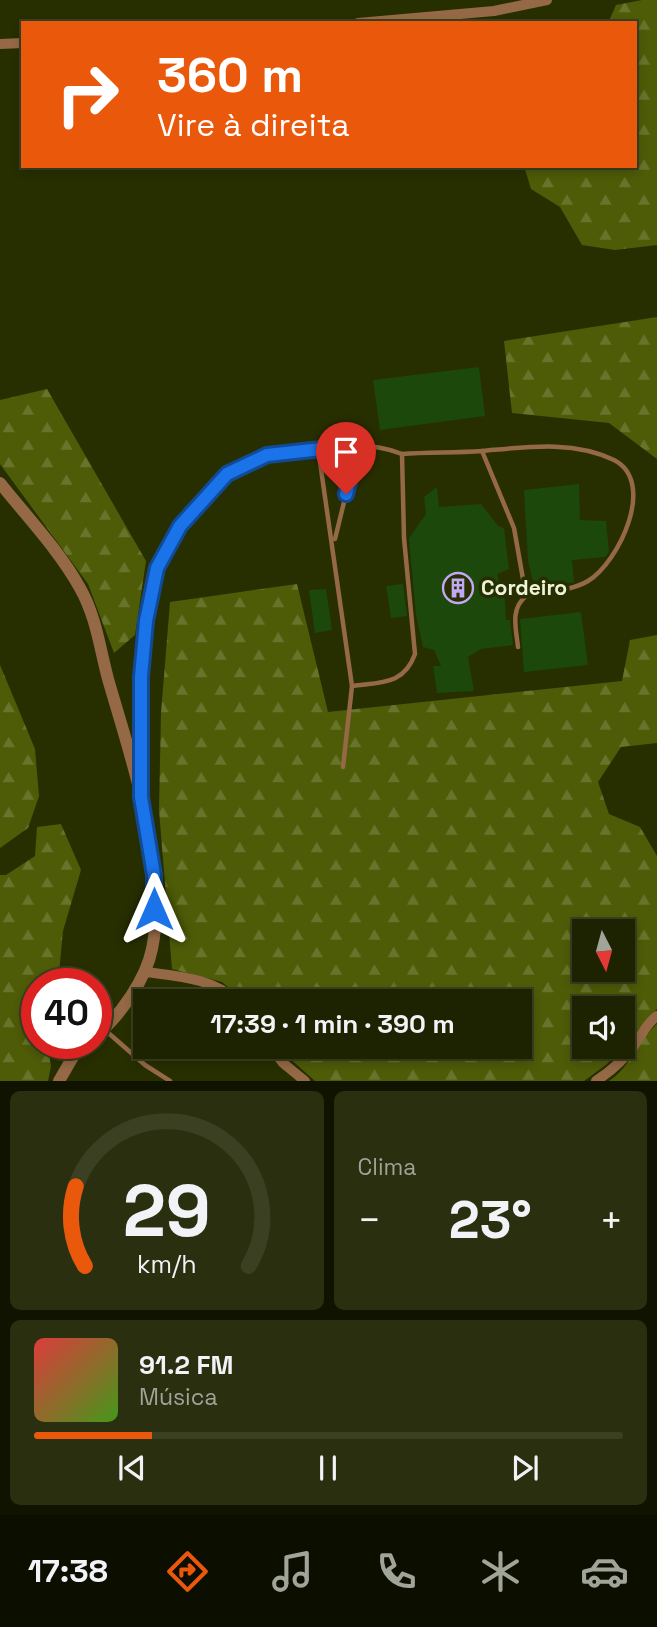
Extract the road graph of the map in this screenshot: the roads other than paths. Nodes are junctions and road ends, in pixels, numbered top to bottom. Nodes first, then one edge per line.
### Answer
1 (547, 0) edge
2 (381, 21) edge
3 (21, 43) edge
4 (0, 44) edge
5 (358, 445) junction
6 (318, 448) junction
7 (482, 451) junction
8 (402, 454) junction
9 (267, 455) joint
10 (0, 482) edge
11 (334, 544) junction
12 (526, 596) junction
13 (518, 647) dead end
14 (352, 686) junction
15 (343, 767) dead end
16 (141, 797) junction
17 (146, 972) junction
18 (222, 989) edge
19 (657, 1016) edge
20 (112, 1017) edge
21 (112, 1042) edge
22 (72, 1059) edge
23 (280, 1059) edge
24 (59, 1081) edge
25 (170, 1081) edge
26 (305, 1081) edge
27 (596, 1081) edge

1 - 2 street
3 - 4 street
5 - 6 lane
5 - 8 lane
5 - 11 lane
6 - 9 lane
6 - 11 lane
7 - 8 lane
7 - 12 lane
7 - 12 lane
8 - 14 lane
9 - 16 street
10 - 16 street
11 - 14 lane
12 - 13 lane
14 - 15 lane
16 - 17 street
17 - 18 street
17 - 20 street
19 - 27 street
21 - 25 lane
22 - 24 street
23 - 26 street

